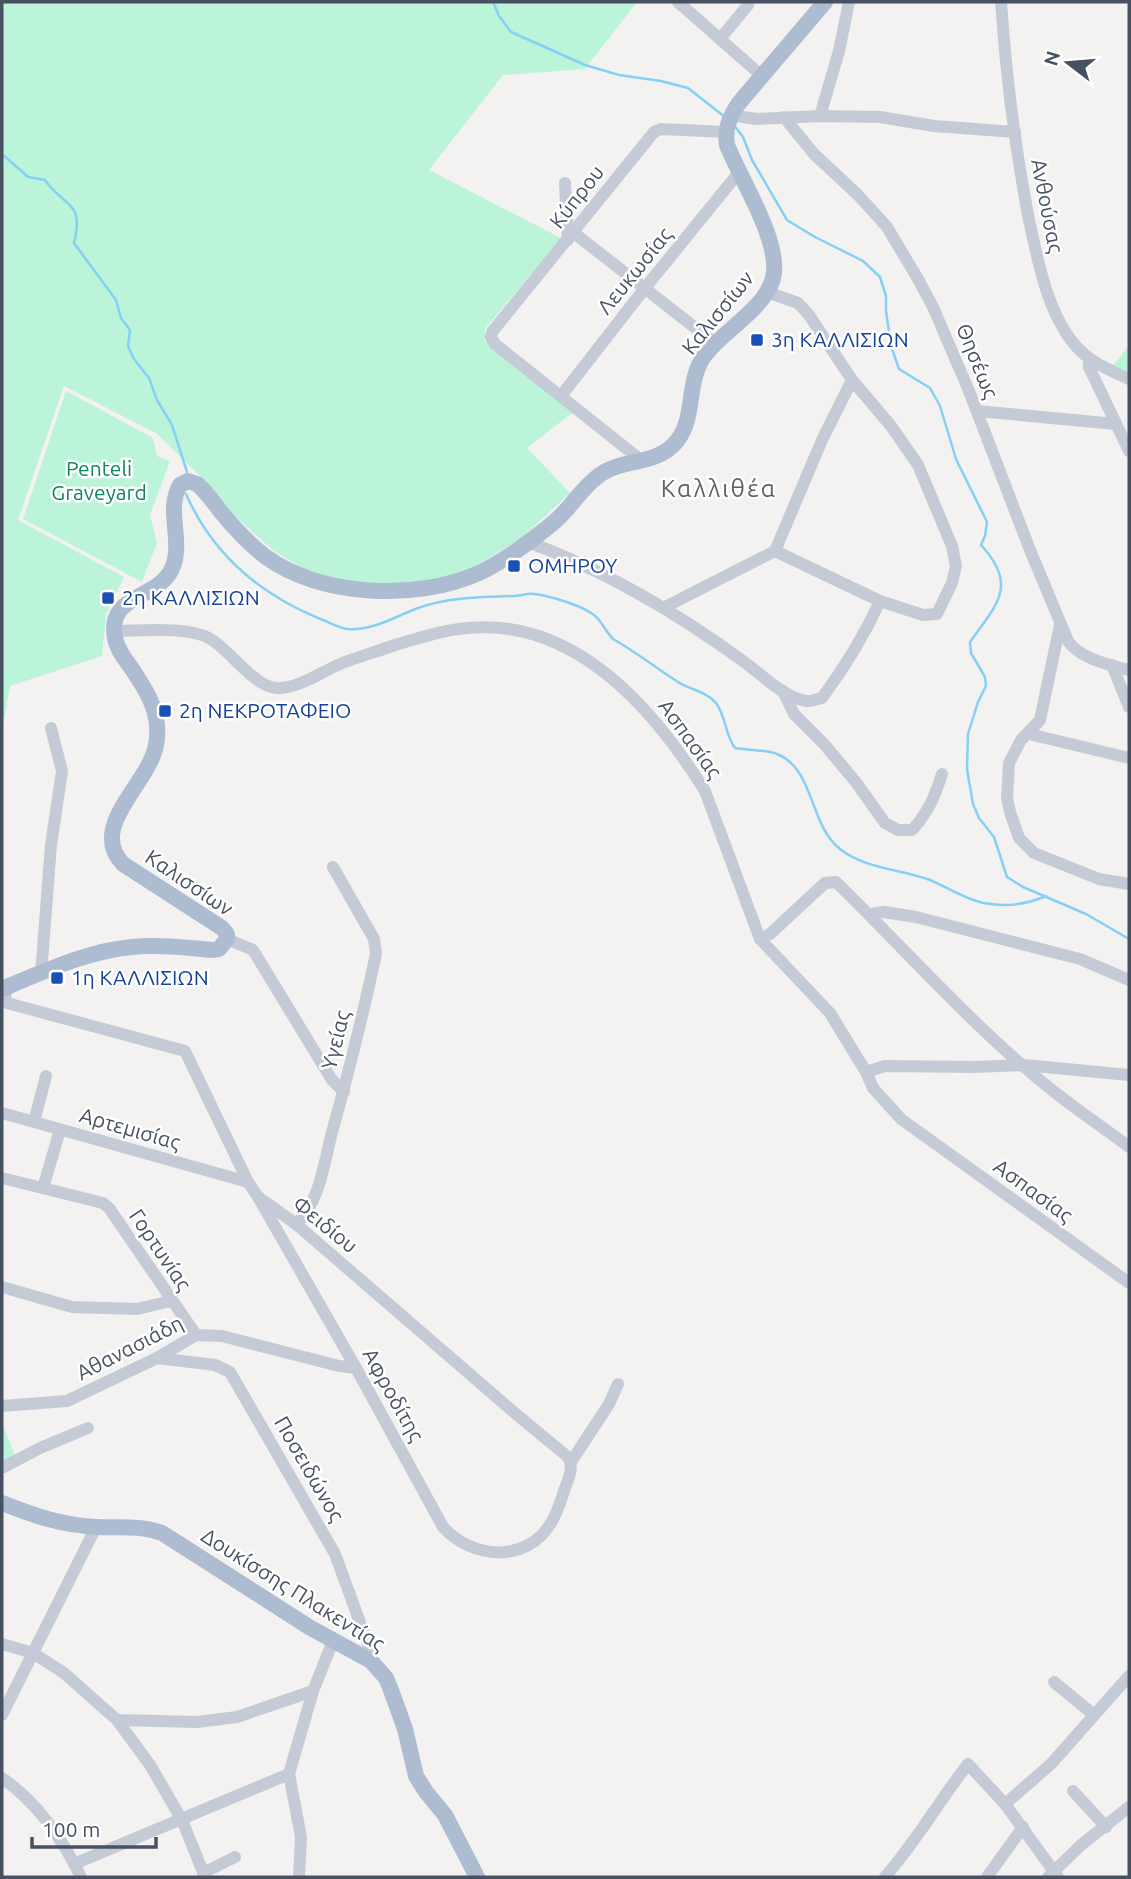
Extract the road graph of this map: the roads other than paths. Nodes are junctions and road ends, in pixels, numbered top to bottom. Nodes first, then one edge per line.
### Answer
1 (678, 2) edge
2 (825, 2) edge
3 (849, 2) edge
4 (1001, 2) edge
5 (748, 5) dead end
6 (720, 39) junction
7 (762, 76) junction
8 (731, 115) junction
9 (820, 116) junction
10 (784, 117) junction
11 (726, 132) junction
12 (1015, 132) junction
13 (740, 172) junction
14 (565, 183) dead end
15 (571, 237) junction
16 (645, 288) junction
17 (767, 292) junction
18 (716, 344) junction
19 (1090, 359) junction
20 (1129, 379) edge
21 (852, 380) junction
22 (561, 396) junction
23 (1106, 399) junction
24 (977, 411) junction
25 (1087, 421) junction
26 (1116, 424) junction
27 (1129, 451) edge
28 (642, 461) junction
29 (527, 542) junction
30 (775, 551) junction
31 (880, 601) junction
32 (665, 607) junction
33 (1060, 624) junction
34 (114, 631) junction
35 (1079, 652) junction
36 (1054, 663) junction
37 (1112, 665) junction
38 (1129, 670) edge
39 (783, 691) junction
40 (1129, 707) edge
41 (51, 728) dead end
42 (1029, 734) junction
43 (1129, 758) edge
44 (942, 774) dead end
45 (333, 867) dead end
46 (1129, 884) edge
47 (872, 917) junction
48 (227, 939) junction
49 (760, 939) junction
50 (41, 974) junction
51 (1129, 980) edge
52 (4, 988) edge
53 (1024, 1065) junction
54 (866, 1072) junction
55 (1129, 1075) edge
56 (46, 1076) dead end
57 (344, 1091) junction
58 (2, 1113) edge
59 (34, 1122) junction
60 (60, 1130) junction
61 (1129, 1147) edge
62 (2, 1178) edge
63 (248, 1182) junction
64 (43, 1188) junction
65 (258, 1197) junction
66 (296, 1224) junction
67 (1129, 1283) edge
68 (2, 1287) edge
69 (171, 1301) junction
70 (196, 1335) junction
71 (157, 1358) junction
72 (356, 1368) junction
73 (618, 1384) dead end
74 (2, 1406) edge
75 (88, 1428) dead end
76 (571, 1462) junction
77 (2, 1468) edge
78 (2, 1503) edge
79 (96, 1527) junction
80 (333, 1641) junction
81 (2, 1643) edge
82 (33, 1653) junction
83 (371, 1661) junction
84 (1129, 1676) edge
85 (1054, 1682) dead end
86 (313, 1691) junction
87 (2, 1715) edge
88 (1094, 1715) junction
89 (117, 1720) junction
90 (289, 1774) junction
91 (2, 1778) edge
92 (1073, 1791) dead end
93 (1005, 1804) junction
94 (1129, 1807) edge
95 (183, 1821) junction
96 (1106, 1827) junction
97 (1023, 1828) junction
98 (235, 1857) dead end
99 (74, 1864) junction
100 (204, 1875) edge
101 (1054, 1875) edge
102 (81, 1877) edge
103 (299, 1877) edge
104 (477, 1877) edge
105 (885, 1877) edge
106 (987, 1877) edge

1 - 6 street
2 - 7 main road
3 - 9 street
4 - 12 street, Ανθούσας
5 - 6 street
6 - 7 street
7 - 8 main road
8 - 10 street
8 - 11 main road
9 - 10 street
9 - 12 street
10 - 24 street, Θησέως
11 - 13 main road, Καλισσίων
11 - 15 street, Κύπρου
12 - 19 street, Ανθούσας
13 - 16 street, Λευκωσίας
13 - 17 main road, Καλισσίων
14 - 15 street
15 - 16 street
15 - 22 street, Κύπρου
16 - 18 street
16 - 22 street, Λευκωσίας
17 - 18 main road, Καλισσίων
17 - 21 street
18 - 28 main road, Καλισσίων
19 - 20 street, Ανθούσας
19 - 23 street
21 - 30 street
21 - 31 street
22 - 28 street
23 - 25 street
23 - 26 street
24 - 25 street
24 - 33 street, Θησέως
25 - 26 street
26 - 27 street
28 - 29 main road, Καλισσίων
29 - 32 street
29 - 34 main road, Καλισσίων
30 - 31 street
30 - 32 street
31 - 39 street
32 - 39 street
33 - 35 street, Θησέως
33 - 36 street
34 - 48 main road, Καλισσίων
34 - 49 street, Ασπασίας
35 - 36 street
35 - 37 street
36 - 42 street
37 - 38 street
37 - 40 street
39 - 44 street
41 - 50 street
42 - 43 street
42 - 46 street
45 - 57 street, Υγείας
47 - 49 street
47 - 51 street
47 - 53 street
48 - 50 main road, Καλισσίων
48 - 57 street
49 - 54 street, Ασπασίας
50 - 52 main road, Καλισσίων
52 - 63 street, Φειδίου
53 - 54 street
53 - 55 street
53 - 61 street
54 - 67 street, Ασπασίας
56 - 59 street
57 - 66 street, Υγείας
58 - 59 street, Αρτεμισίας
59 - 60 street, Αρτεμισίας
60 - 63 street, Αρτεμισίας
60 - 64 street
62 - 64 street, Γορτυνίας
63 - 65 street, Φειδίου
64 - 69 street, Γορτυνίας
65 - 66 street, Φειδίου
65 - 72 street, Αφροδίτης
66 - 76 street, Φειδίου
68 - 69 street
69 - 70 street, Γορτυνίας
70 - 71 street, Αθανασιάδη
70 - 72 street, Αθανασιάδη
71 - 74 street, Αθανασιάδη
71 - 83 street, Ποσειδώνος
72 - 76 street, Αφροδίτης
73 - 76 street
75 - 77 street
78 - 79 main road, Δουκίσσης Πλακεντίας
79 - 80 main road, Δουκίσσης Πλακεντίας
79 - 82 street
80 - 83 main road, Δουκίσσης Πλακεντίας
80 - 86 street
81 - 82 street
82 - 87 street
82 - 89 street
83 - 104 main road, Δουκίσσης Πλακεντίας
84 - 88 street
85 - 88 street
86 - 89 street
86 - 90 street
88 - 93 street
89 - 95 street
90 - 95 street
90 - 103 street
91 - 99 street
92 - 96 street
93 - 97 street
93 - 105 street
94 - 96 street
95 - 99 street
95 - 100 street
96 - 101 street
97 - 101 street
97 - 106 street
98 - 100 street
99 - 102 street

